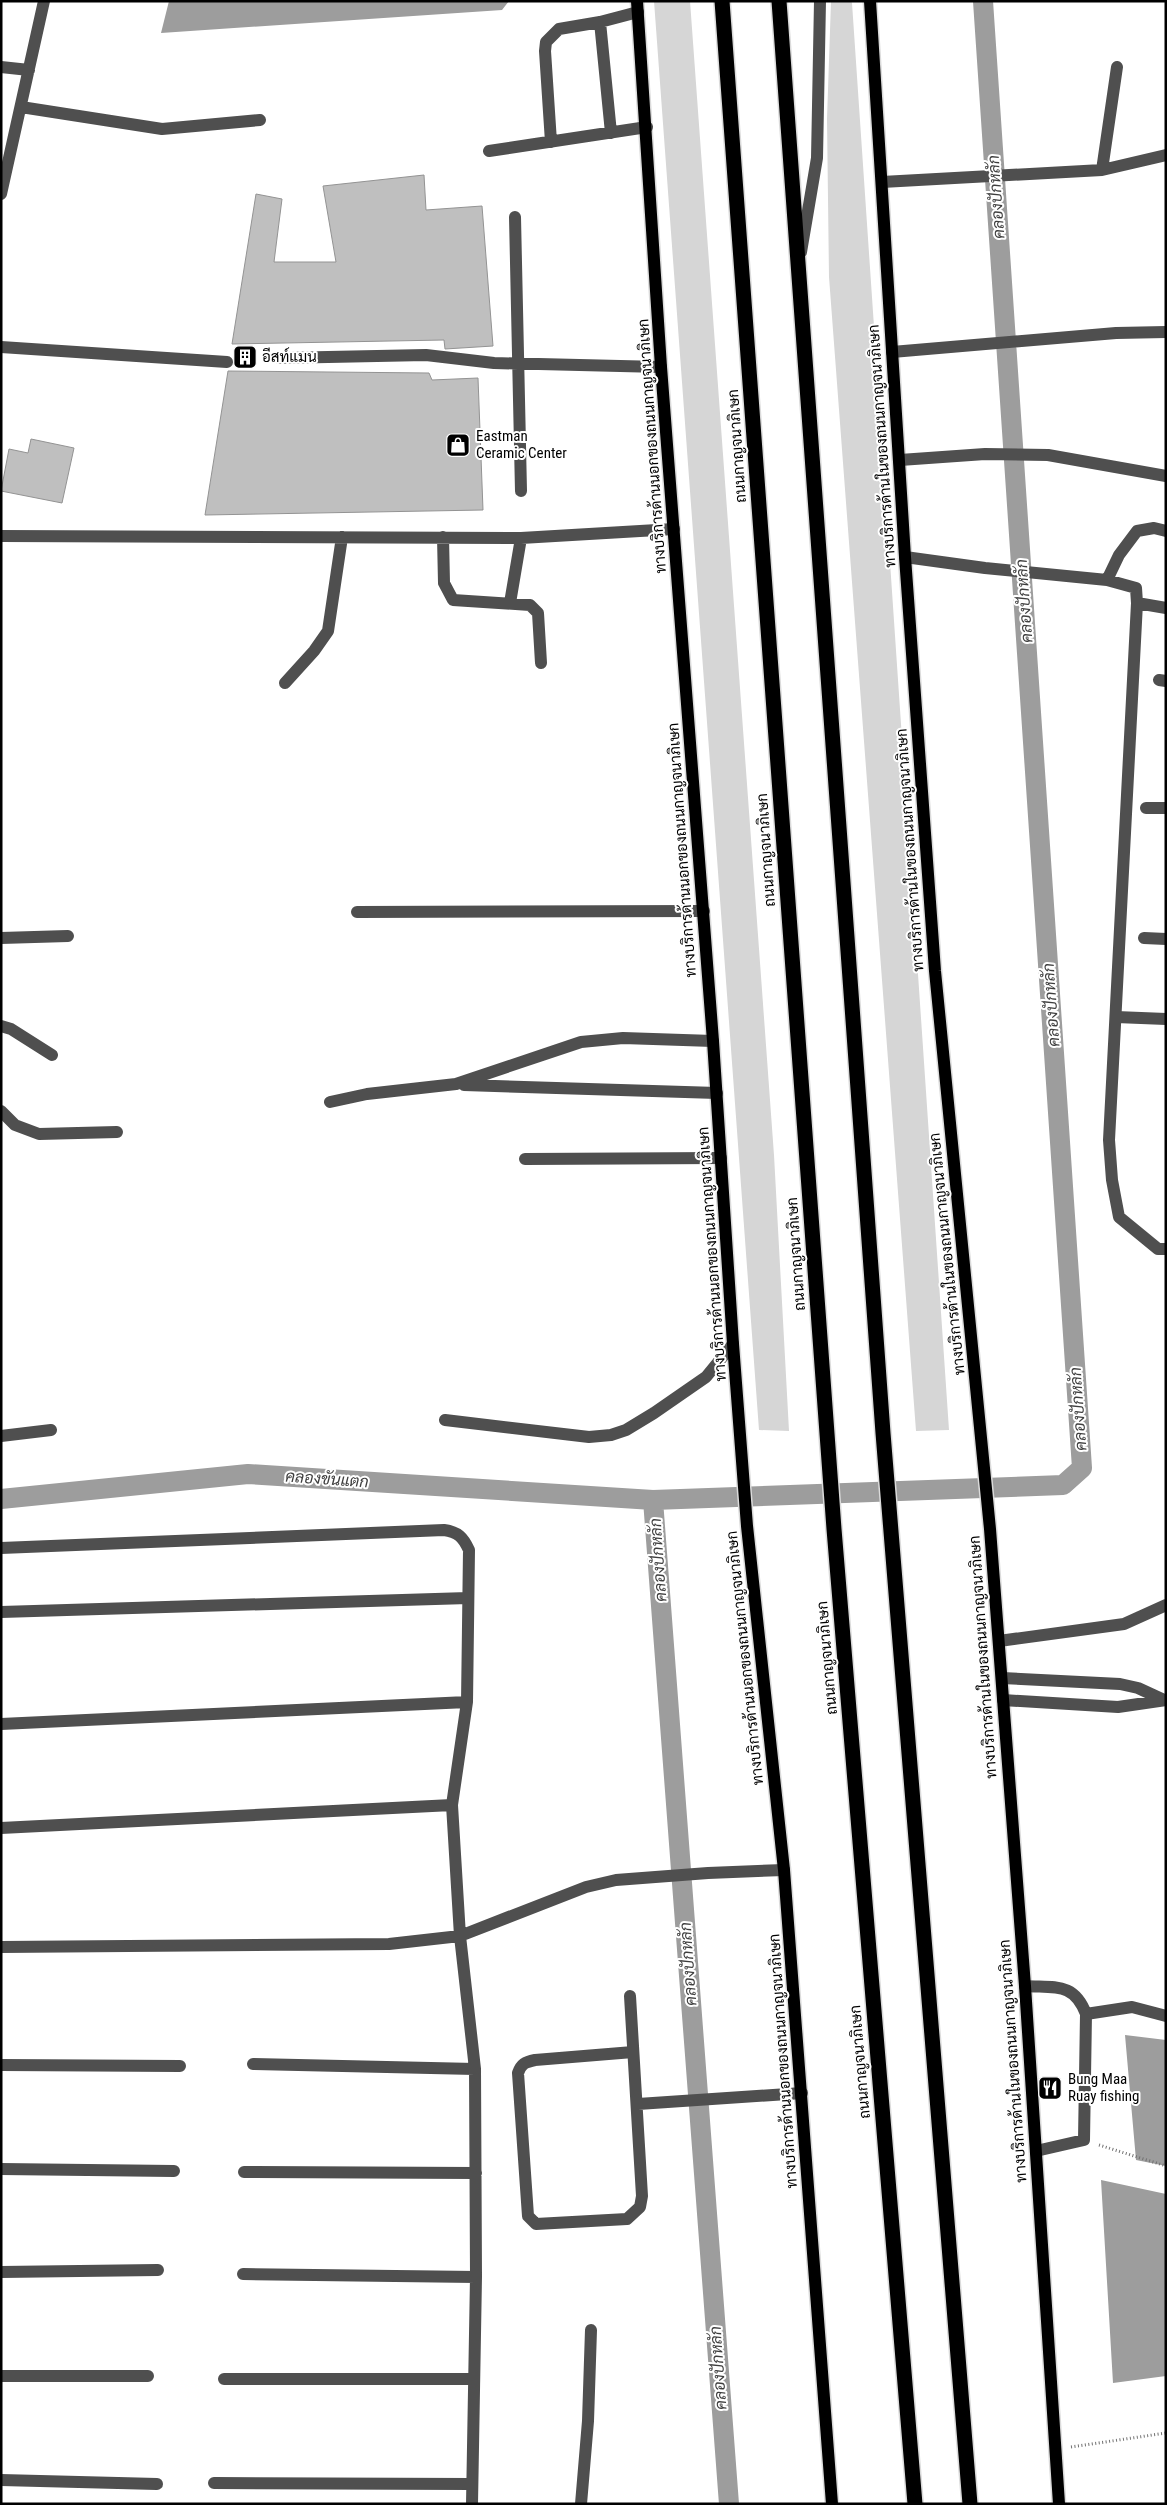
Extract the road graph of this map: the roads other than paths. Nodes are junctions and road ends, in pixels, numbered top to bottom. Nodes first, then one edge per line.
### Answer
1 (44, 1) edge
2 (722, 1) edge
3 (779, 1) edge
4 (820, 1) edge
5 (870, 1) edge
6 (637, 7) edge
7 (600, 22) junction
8 (1, 67) edge
9 (1117, 67) dead end
10 (29, 70) junction
11 (21, 107) junction
12 (260, 120) dead end
13 (647, 127) junction
14 (610, 133) junction
15 (551, 142) junction
16 (489, 151) dead end
17 (1166, 155) edge
18 (1102, 170) junction
19 (882, 182) junction
20 (1, 193) edge
21 (516, 217) dead end
22 (798, 271) junction
23 (1166, 332) edge
24 (1, 347) edge
25 (892, 352) junction
26 (279, 358) dead end
27 (227, 362) dead end
28 (518, 364) junction
29 (662, 367) junction
30 (900, 460) junction
31 (1166, 476) edge
32 (521, 492) dead end
33 (674, 528) junction
34 (1166, 530) edge
35 (1, 536) edge
36 (342, 537) junction
37 (443, 538) junction
38 (521, 538) junction
39 (905, 557) junction
40 (1107, 580) junction
41 (510, 603) junction
42 (1137, 603) junction
43 (1166, 608) edge
44 (541, 663) dead end
45 (285, 683) dead end
46 (1146, 808) dead end
47 (1166, 808) edge
48 (704, 911) junction
49 (357, 912) dead end
50 (68, 936) dead end
51 (1, 938) edge
52 (1144, 938) dead end
53 (1166, 938) edge
54 (1116, 1017) junction
55 (1166, 1019) edge
56 (1, 1026) edge
57 (713, 1041) junction
58 (52, 1055) dead end
59 (456, 1084) junction
60 (717, 1093) junction
61 (330, 1102) dead end
62 (1, 1112) edge
63 (117, 1132) dead end
64 (721, 1158) junction
65 (525, 1159) dead end
66 (1166, 1249) edge
67 (732, 1344) junction
68 (445, 1420) dead end
69 (51, 1430) dead end
70 (1, 1436) edge
71 (1, 1548) edge
72 (468, 1598) junction
73 (1166, 1604) edge
74 (1, 1612) edge
75 (999, 1641) junction
76 (1002, 1678) junction
77 (1003, 1700) junction
78 (1165, 1700) edge
79 (467, 1702) junction
80 (1, 1724) edge
81 (452, 1805) junction
82 (1, 1828) edge
83 (784, 1870) junction
84 (460, 1936) junction
85 (1, 1947) edge
86 (1025, 1986) junction
87 (630, 1996) dead end
88 (1086, 2014) junction
89 (1166, 2016) edge
90 (633, 2052) junction
91 (253, 2064) dead end
92 (1, 2065) edge
93 (180, 2066) dead end
94 (475, 2069) junction
95 (802, 2093) junction
96 (638, 2104) junction
97 (1036, 2152) junction
98 (1, 2169) edge
99 (174, 2171) dead end
100 (244, 2172) dead end
101 (476, 2173) junction
102 (158, 2270) dead end
103 (1, 2272) edge
104 (244, 2274) dead end
105 (476, 2277) junction
106 (591, 2330) dead end
107 (1, 2376) edge
108 (148, 2376) dead end
109 (224, 2379) dead end
110 (474, 2379) junction
111 (1, 2480) edge
112 (214, 2483) dead end
113 (157, 2484) dead end
114 (472, 2484) junction
115 (472, 2504) edge
116 (580, 2504) edge
117 (832, 2504) edge
118 (914, 2504) edge
119 (970, 2504) edge
120 (1060, 2504) edge

1 - 10 street
2 - 118 highway, ถนนกาญจนาภิเษก
3 - 22 highway
4 - 22 street
5 - 19 main road, ทางบริการด้านในของถนนกาญจนาภิเษก
6 - 7 street
6 - 13 main road, ทางบริการด้านนอกของถนนกาญจนาภิเษก
7 - 14 street
7 - 15 street
8 - 10 street
9 - 18 street
10 - 11 street
11 - 12 street
11 - 20 street
13 - 14 street
13 - 29 main road, ทางบริการด้านนอกของถนนกาญจนาภิเษก
14 - 15 street
15 - 16 street
17 - 18 street
18 - 19 street
19 - 25 main road, ทางบริการด้านในของถนนกาญจนาภิเษก
21 - 28 street
22 - 119 highway
23 - 25 street
24 - 27 street
25 - 30 main road, ทางบริการด้านในของถนนกาญจนาภิเษก
26 - 28 street
28 - 29 street
28 - 32 street
29 - 33 main road, ทางบริการด้านนอกของถนนกาญจนาภิเษก
30 - 31 street
30 - 39 main road, ทางบริการด้านในของถนนกาญจนาภิเษก
33 - 38 street
33 - 48 main road, ทางบริการด้านนอกของถนนกาญจนาภิเษก
34 - 40 street
35 - 36 street
36 - 37 street
36 - 45 street
37 - 38 street
37 - 41 street
38 - 41 street
39 - 40 street
39 - 75 main road, ทางบริการด้านในของถนนกาญจนาภิเษก
40 - 42 street
41 - 44 street
42 - 43 street
42 - 54 street
46 - 47 street
48 - 49 street
48 - 57 main road, ทางบริการด้านนอกของถนนกาญจนาภิเษก
50 - 51 street
52 - 53 street
54 - 55 street
54 - 66 street
56 - 58 street
57 - 59 street
57 - 60 main road, ทางบริการด้านนอกของถนนกาญจนาภิเษก
59 - 60 street
59 - 61 street
60 - 64 main road, ทางบริการด้านนอกของถนนกาญจนาภิเษก
62 - 63 street
64 - 65 street
64 - 67 main road, ทางบริการด้านนอกของถนนกาญจนาภิเษก
67 - 68 street
67 - 83 main road, ทางบริการด้านนอกของถนนกาญจนาภิเษก
69 - 70 street
71 - 72 street
72 - 74 street
72 - 79 street
73 - 75 street
75 - 76 main road, ทางบริการด้านในของถนนกาญจนาภิเษก
76 - 77 main road, ทางบริการด้านในของถนนกาญจนาภิเษก
76 - 78 street
77 - 78 street
77 - 86 main road, ทางบริการด้านในของถนนกาญจนาภิเษก
79 - 80 street
79 - 81 street
81 - 82 street
81 - 84 street
83 - 84 street
83 - 95 main road, ทางบริการด้านนอกของถนนกาญจนาภิเษก
84 - 85 street
84 - 94 street
86 - 88 street
86 - 97 main road, ทางบริการด้านในของถนนกาญจนาภิเษก
87 - 90 street
88 - 89 street
88 - 97 street
90 - 96 street
90 - 96 street
91 - 94 street
92 - 93 street
94 - 101 street
95 - 96 street
95 - 117 main road, ทางบริการด้านนอกของถนนกาญจนาภิเษก
97 - 120 main road, ทางบริการด้านในของถนนกาญจนาภิเษก
98 - 99 street
100 - 101 street
101 - 105 street
102 - 103 street
104 - 105 street
105 - 110 street
106 - 116 street
107 - 108 street
109 - 110 street
110 - 114 street
111 - 113 street
112 - 114 street
114 - 115 street

